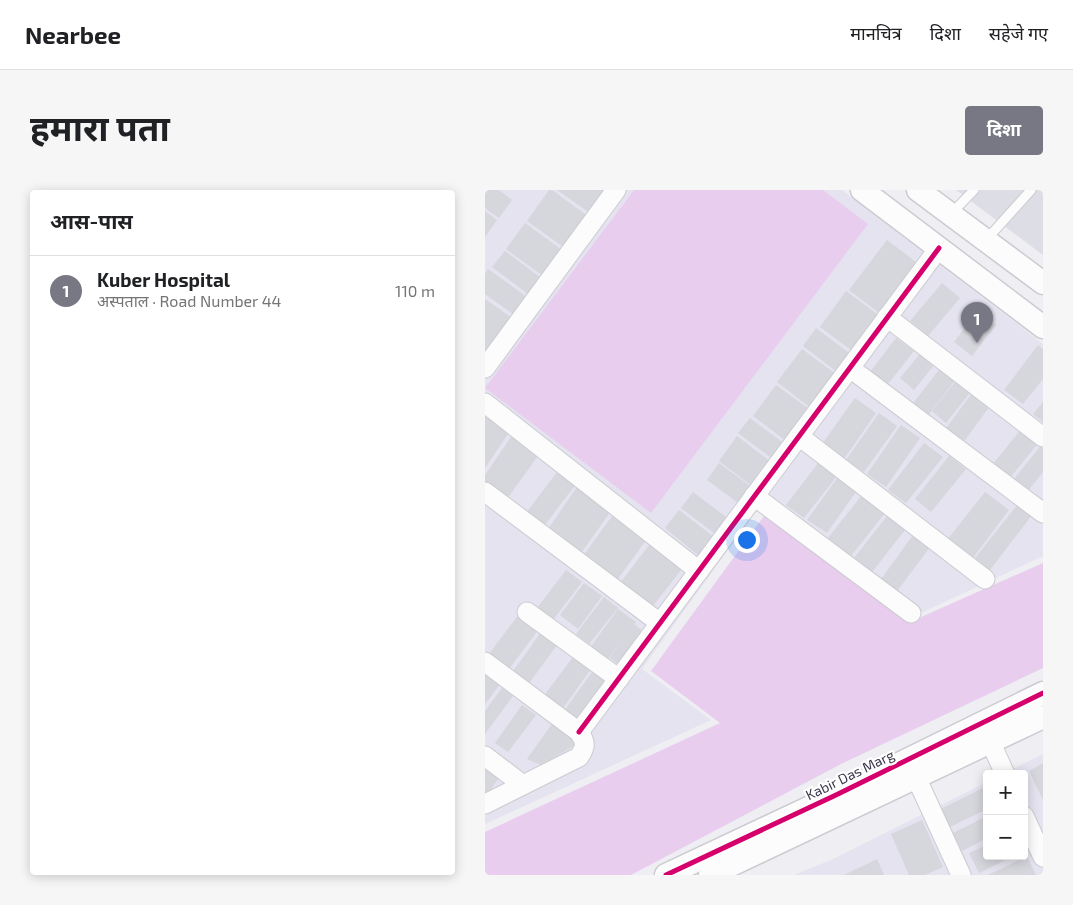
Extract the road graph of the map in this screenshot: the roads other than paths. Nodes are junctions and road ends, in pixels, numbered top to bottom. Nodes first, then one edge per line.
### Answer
1 (616, 190) edge
2 (863, 190) edge
3 (918, 190) edge
4 (974, 190) edge
5 (1031, 190) edge
6 (950, 214) junction
7 (986, 241) junction
8 (939, 248) junction
9 (1043, 284) edge
10 (887, 317) junction
11 (1043, 327) edge
12 (485, 368) edge
13 (849, 368) junction
14 (485, 403) edge
15 (799, 436) junction
16 (1043, 437) edge
17 (485, 492) edge
18 (754, 496) junction
19 (1043, 513) edge
20 (699, 571) junction
21 (985, 579) dead end
22 (527, 612) dead end
23 (911, 613) dead end
24 (660, 623) junction
25 (485, 662) edge
26 (619, 679) junction
27 (1043, 693) edge
28 (1043, 717) edge
29 (579, 732) junction
30 (986, 732) junction
31 (485, 756) edge
32 (1003, 770) edge
33 (916, 776) junction
34 (523, 785) junction
35 (485, 804) edge
36 (1033, 823) edge
37 (1043, 857) edge
38 (666, 875) edge
39 (710, 875) edge
40 (961, 875) edge

1 - 12 street
2 - 8 street
3 - 6 street
4 - 6 lane
5 - 7 lane
6 - 7 street
7 - 9 street
8 - 10 street
8 - 11 street
10 - 13 street
10 - 16 street
13 - 15 street
13 - 19 street
14 - 20 street
15 - 18 street
15 - 21 street
17 - 24 street
18 - 20 street
18 - 23 street
20 - 24 street
22 - 26 street
24 - 26 street
25 - 29 street
26 - 29 street
27 - 30 street, Kabir Das Marg
28 - 30 street, Kabir Das Marg
29 - 34 street
30 - 32 street
30 - 33 street, Kabir Das Marg
30 - 38 street, Kabir Das Marg
31 - 34 street
33 - 39 street, Kabir Das Marg
33 - 40 street
34 - 35 street
36 - 37 street

